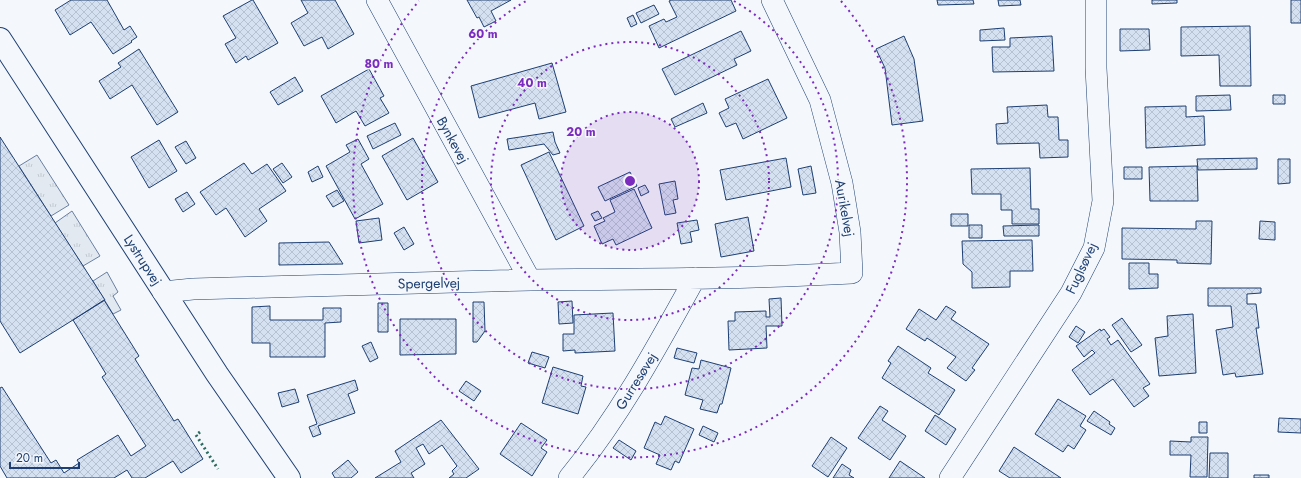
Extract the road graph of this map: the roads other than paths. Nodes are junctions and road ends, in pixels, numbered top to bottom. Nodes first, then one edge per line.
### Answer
1 (377, 0) edge
2 (772, 0) edge
3 (1096, 0) edge
4 (0, 39) edge
5 (695, 278) junction
6 (530, 280) junction
7 (164, 292) junction
8 (289, 478) edge
9 (569, 478) edge
10 (950, 478) edge

1 - 6 street, Bynkevej
2 - 5 street, Aurikelvej
3 - 10 street, Fuglsøvej
4 - 7 street, Lystrupvej
5 - 6 street, Spergelvej
5 - 9 street, Gurresøvej
6 - 7 street, Spergelvej
7 - 8 street, Lystrupvej

